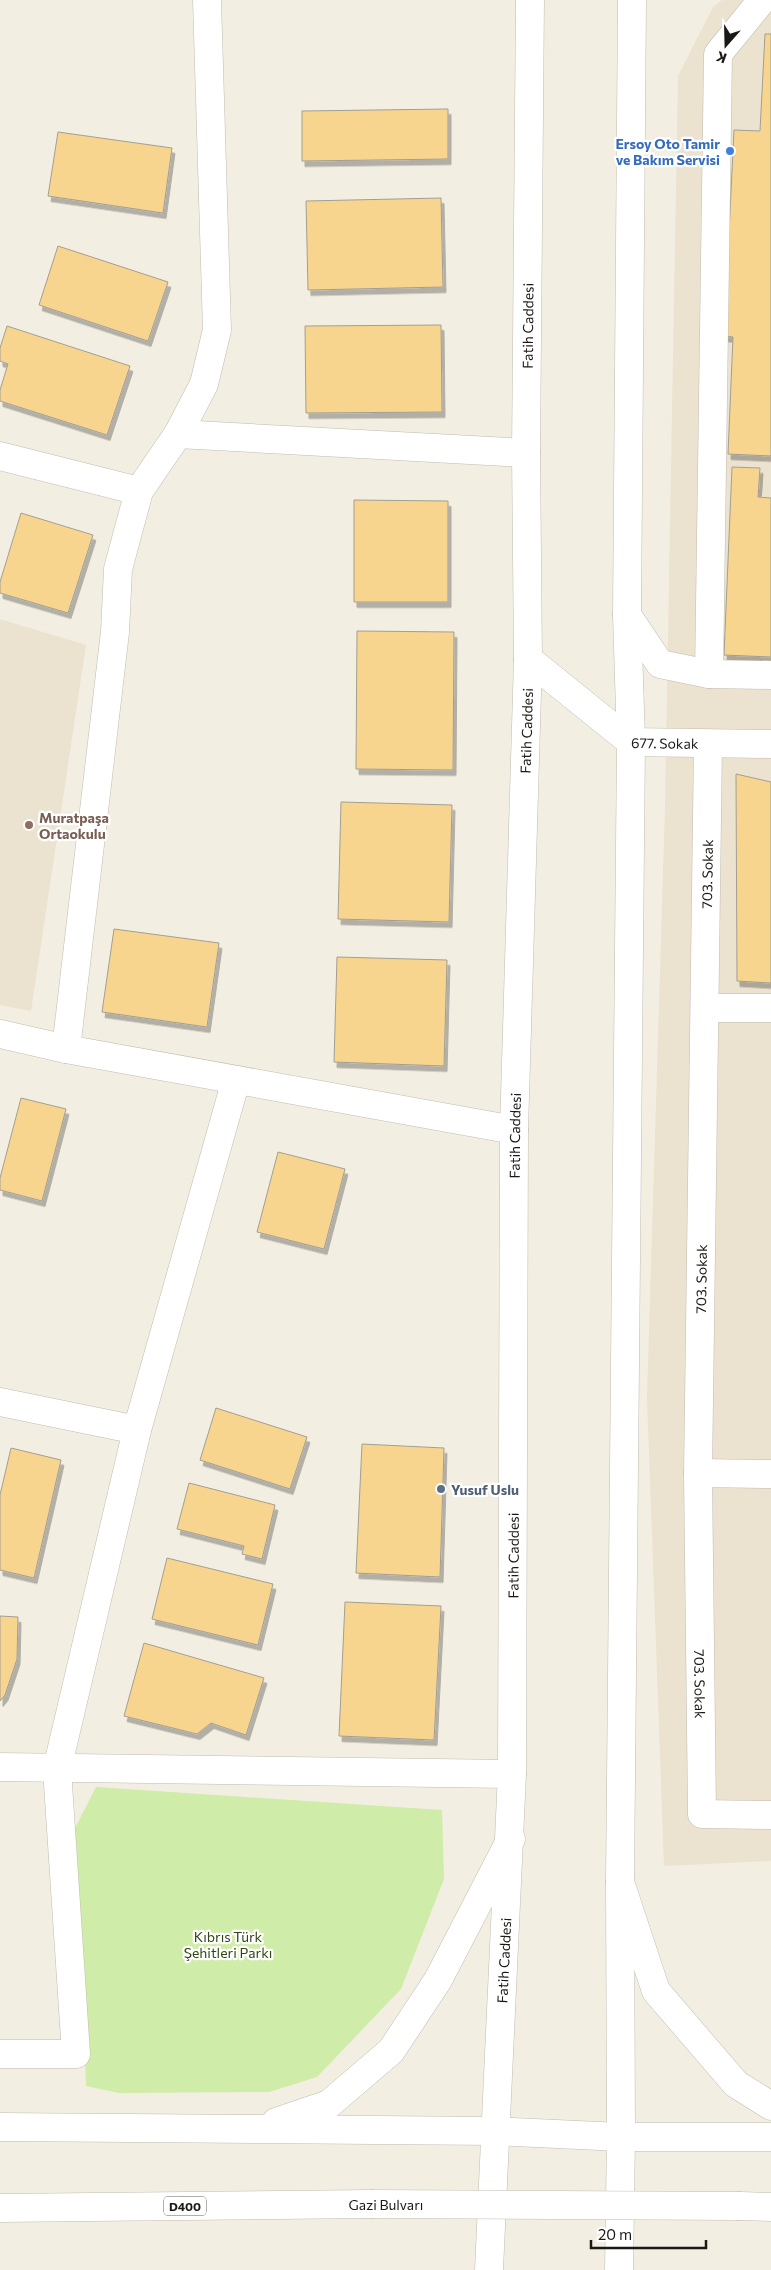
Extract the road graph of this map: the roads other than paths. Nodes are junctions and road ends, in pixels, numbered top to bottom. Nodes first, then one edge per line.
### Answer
1 (207, 0) edge
2 (530, 0) edge
3 (632, 0) edge
4 (762, 0) edge
5 (178, 434) junction
6 (526, 453) junction
7 (0, 456) edge
8 (139, 490) junction
9 (627, 615) junction
10 (528, 659) junction
11 (710, 674) junction
12 (771, 675) edge
13 (631, 742) junction
14 (708, 744) junction
15 (771, 744) edge
16 (706, 1008) junction
17 (771, 1008) edge
18 (0, 1034) edge
19 (66, 1049) junction
20 (236, 1080) junction
21 (514, 1130) junction
22 (0, 1402) edge
23 (138, 1430) junction
24 (698, 1473) junction
25 (771, 1474) edge
26 (0, 1767) edge
27 (57, 1769) junction
28 (512, 1774) junction
29 (771, 1815) edge
30 (511, 1839) junction
31 (620, 1882) junction
32 (0, 2054) edge
33 (771, 2106) edge
34 (0, 2127) edge
35 (256, 2129) junction
36 (494, 2131) junction
37 (621, 2137) junction
38 (771, 2137) edge
39 (771, 2207) edge
40 (0, 2208) edge
41 (489, 2270) edge
42 (619, 2270) edge

1 - 5 main road
2 - 6 main road, Fatih Caddesi
3 - 9 main road
4 - 11 main road
5 - 6 main road
5 - 8 main road
6 - 10 main road, Fatih Caddesi
7 - 8 main road
8 - 19 main road
9 - 11 main road
9 - 13 main road
10 - 13 main road, 677. Sokak
10 - 21 main road, Fatih Caddesi
11 - 12 main road
13 - 14 main road, 677. Sokak
13 - 31 main road
14 - 15 main road, 677. Sokak
14 - 16 main road, 703. Sokak
16 - 17 main road
16 - 24 main road, 703. Sokak
18 - 19 main road
19 - 20 main road
20 - 21 main road
20 - 23 main road
21 - 28 main road, Fatih Caddesi
22 - 23 main road
23 - 27 main road
24 - 25 main road
24 - 29 main road, 703. Sokak
26 - 27 main road
27 - 28 main road
27 - 32 main road
28 - 30 main road, Fatih Caddesi
30 - 35 main road
30 - 36 main road, Fatih Caddesi
31 - 33 main road
31 - 37 main road
34 - 35 main road
35 - 36 main road
36 - 37 main road
36 - 41 main road, Fatih Caddesi
37 - 38 main road
37 - 42 main road
39 - 40 main road, Gazi Bulvarı / D400, bridge

